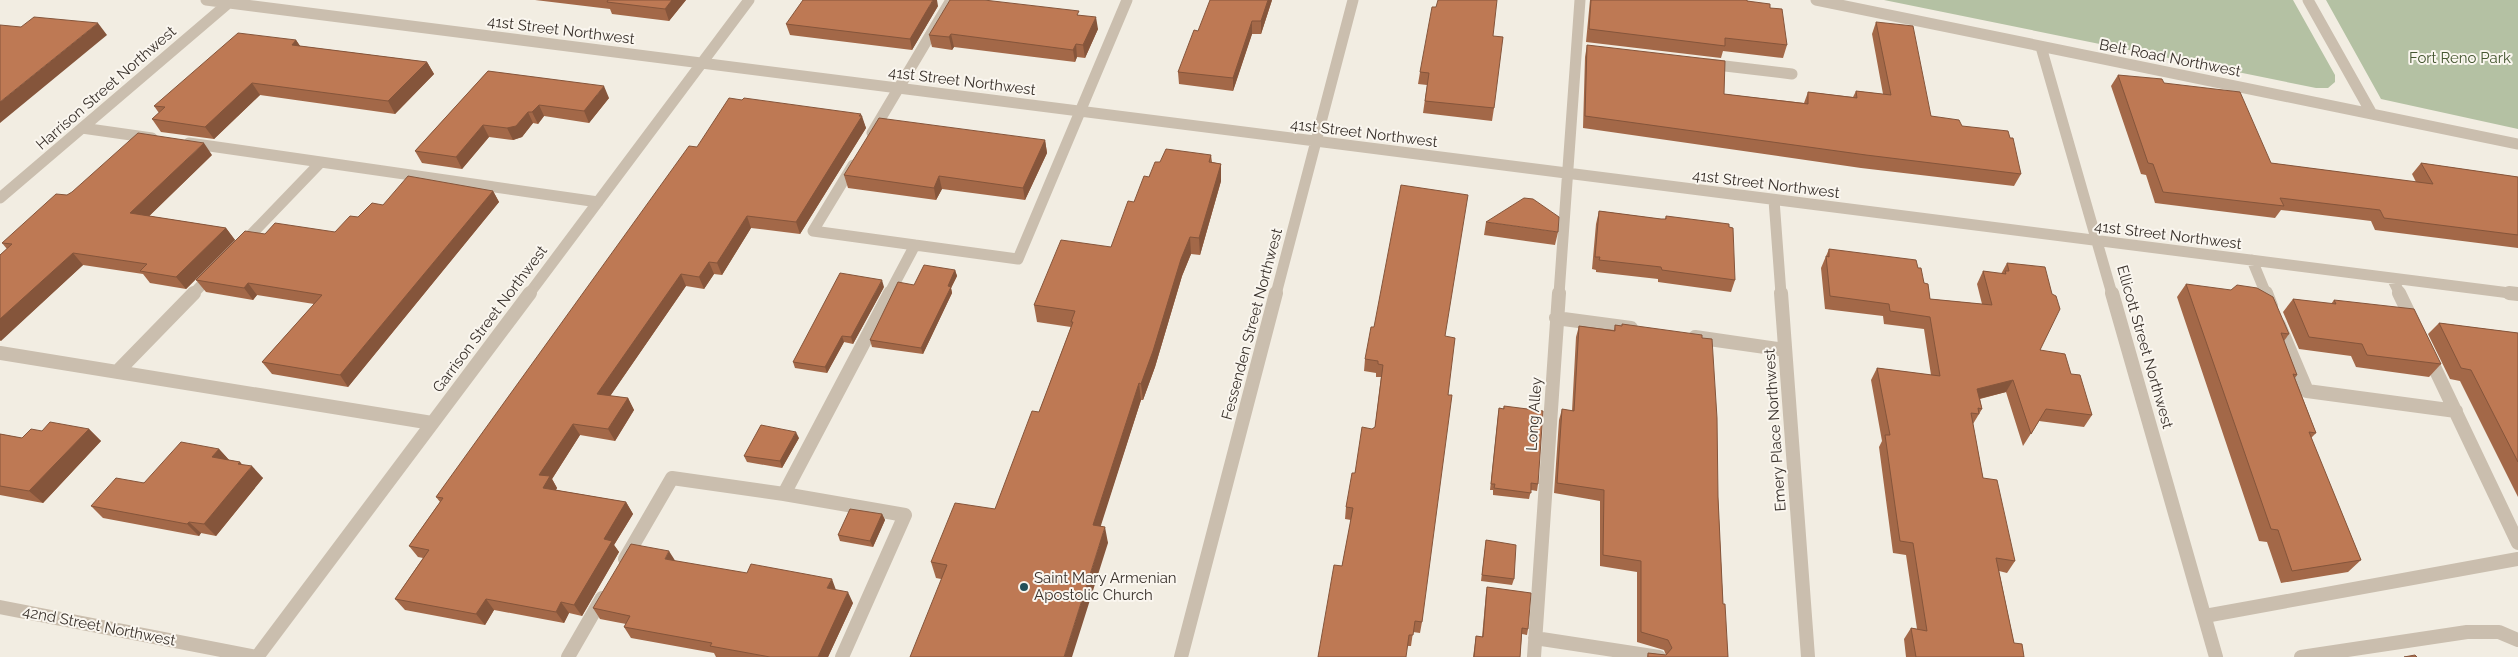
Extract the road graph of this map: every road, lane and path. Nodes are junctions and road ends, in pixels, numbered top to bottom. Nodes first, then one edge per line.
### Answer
1 (206, 0) edge
2 (748, 0) edge
3 (951, 0) edge
4 (1127, 0) edge
5 (1353, 0) edge
6 (1580, 0) edge
7 (1816, 0) edge
8 (2308, 0) edge
9 (230, 2) edge
10 (2041, 47) junction
11 (1694, 62) edge
12 (702, 63) junction
13 (1792, 74) dead end
14 (898, 88) junction
15 (1080, 111) junction
16 (2372, 114) junction
17 (82, 128) junction
18 (866, 142) edge
19 (1316, 142) junction
20 (2518, 144) edge
21 (856, 158) edge
22 (322, 162) junction
23 (1566, 174) junction
24 (0, 198) edge
25 (1774, 200) junction
26 (598, 202) junction
27 (2098, 241) junction
28 (914, 245) junction
29 (233, 253) edge
30 (2252, 260) junction
31 (219, 267) edge
32 (2392, 278) junction
33 (2518, 294) edge
34 (1556, 318) junction
35 (1644, 330) edge
36 (1683, 336) edge
37 (1785, 350) junction
38 (0, 353) edge
39 (117, 372) junction
40 (2456, 411) junction
41 (432, 423) junction
42 (784, 494) junction
43 (2518, 543) edge
44 (2518, 559) edge
45 (618, 572) edge
46 (608, 589) edge
47 (0, 607) edge
48 (2205, 616) junction
49 (1535, 638) junction
50 (2518, 640) edge
51 (257, 657) edge
52 (568, 657) edge
53 (842, 657) edge
54 (1181, 657) edge
55 (1534, 657) edge
56 (1658, 657) edge
57 (1808, 657) edge
58 (2216, 657) edge
59 (2301, 657) edge

1 - 9 street, 41st Street Northwest
2 - 12 street, Garrison Street Northwest
3 - 14 street
4 - 15 street
5 - 19 street, Fessenden Street Northwest
6 - 23 street, Long Alley
7 - 10 street, Belt Road Northwest
8 - 16 street
9 - 12 street, 41st Street Northwest
9 - 17 street, Harrison Street Northwest
10 - 16 street, Belt Road Northwest
10 - 27 street, Ellicott Street Northwest
11 - 13 street
12 - 14 street, 41st Street Northwest
12 - 26 street, Garrison Street Northwest
14 - 15 street, 41st Street Northwest
14 - 18 street
15 - 19 street, 41st Street Northwest
15 - 28 street
16 - 20 street, Belt Road Northwest
17 - 22 street
17 - 24 street, Harrison Street Northwest
19 - 23 street, 41st Street Northwest
19 - 54 street, Fessenden Street Northwest
21 - 28 street
22 - 26 street
22 - 29 street
23 - 25 street, 41st Street Northwest
23 - 34 street, Long Alley
25 - 27 street, 41st Street Northwest
25 - 37 street, Emery Place Northwest
26 - 41 street, Garrison Street Northwest
27 - 30 street, 41st Street Northwest
27 - 48 street, Ellicott Street Northwest
28 - 42 street
30 - 32 street, 41st Street Northwest
30 - 40 street
31 - 39 street
32 - 33 street, 41st Street Northwest
32 - 40 street
34 - 35 street
34 - 49 street, Long Alley
36 - 37 street
37 - 57 street, Emery Place Northwest
38 - 39 street
39 - 41 street
40 - 43 street
41 - 51 street, Garrison Street Northwest
42 - 45 street
42 - 53 street
44 - 48 street
46 - 52 street
47 - 51 street, 42nd Street Northwest
48 - 58 street, Ellicott Street Northwest
49 - 55 street, Long Alley
49 - 56 street
50 - 59 street

